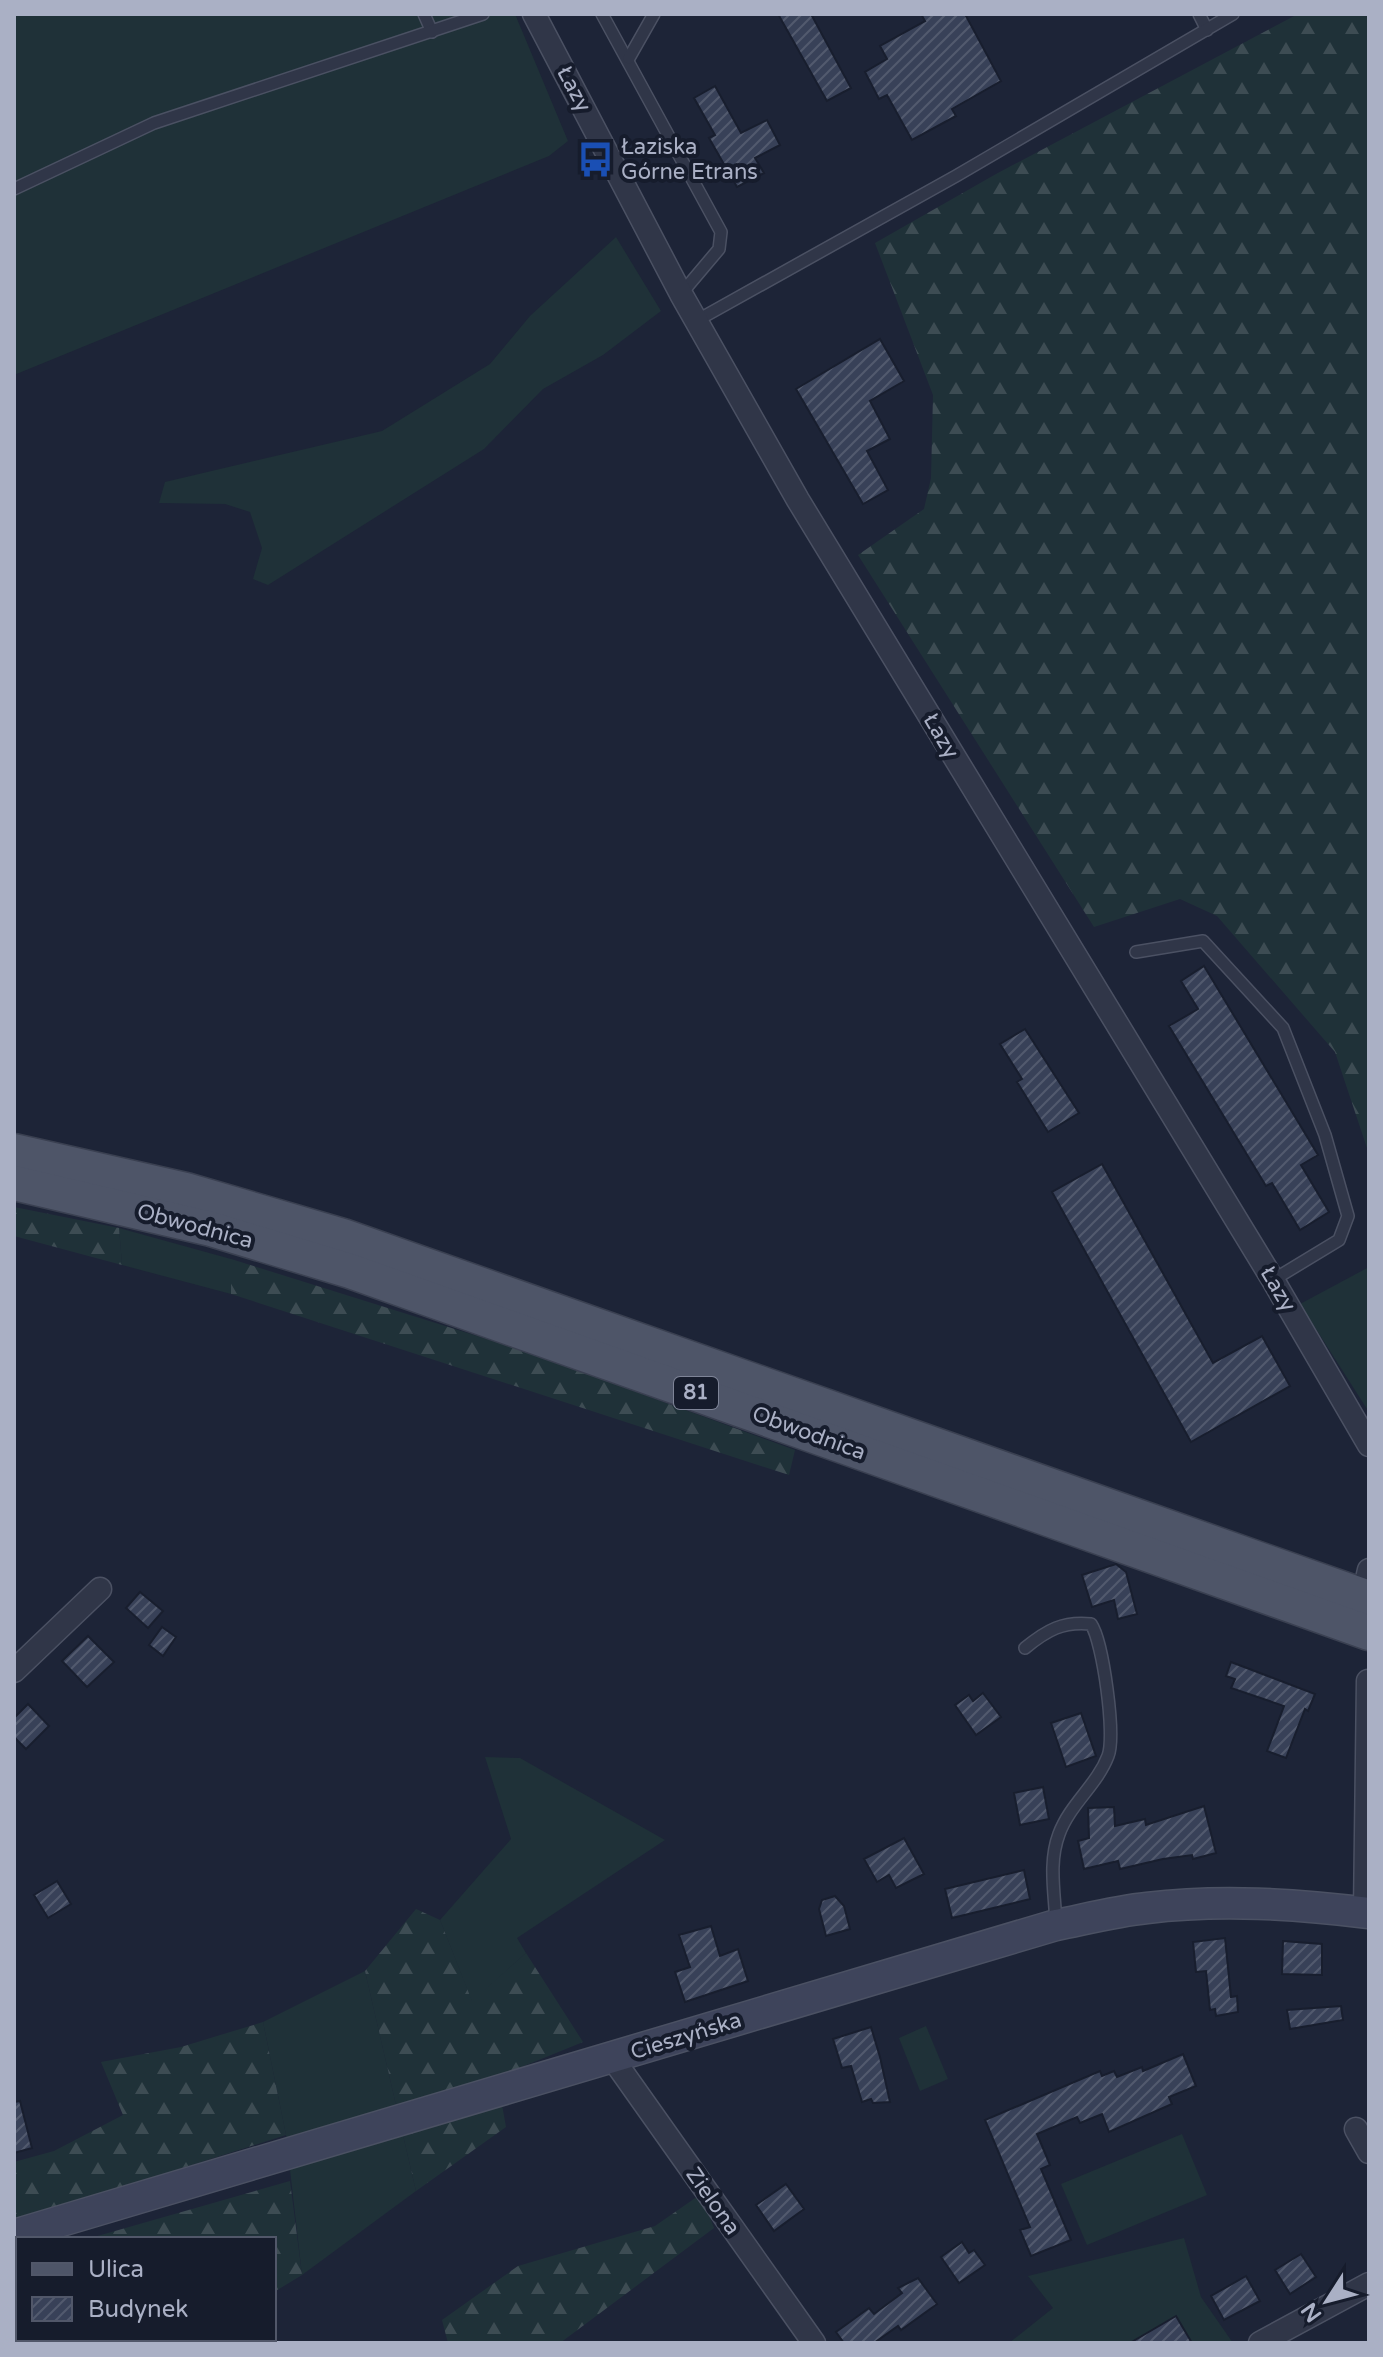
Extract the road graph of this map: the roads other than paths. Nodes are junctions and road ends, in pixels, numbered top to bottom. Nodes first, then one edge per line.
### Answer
1 (424, 14) edge
2 (483, 14) edge
3 (534, 14) edge
4 (602, 14) edge
5 (654, 14) edge
6 (1199, 14) edge
7 (1233, 14) edge
8 (1207, 30) junction
9 (432, 32) junction
10 (629, 58) junction
11 (14, 189) edge
12 (681, 294) junction
13 (696, 321) junction
14 (1136, 952) dead end
15 (14, 1151) edge
16 (14, 1183) edge
17 (1273, 1280) junction
18 (1367, 1436) edge
19 (1367, 1588) edge
20 (100, 1589) dead end
21 (1369, 1633) edge
22 (1025, 1648) dead end
23 (14, 1671) edge
24 (1368, 1681) edge
25 (1367, 1913) edge
26 (1056, 1925) junction
27 (613, 2059) junction
28 (1356, 2129) dead end
29 (1369, 2152) edge
30 (14, 2235) edge
31 (1369, 2284) edge
32 (814, 2343) edge
33 (1260, 2343) edge

1 - 9 lane
2 - 9 lane
3 - 12 street, Łazy
4 - 10 lane
5 - 10 lane
6 - 8 lane
7 - 8 lane
8 - 13 lane
9 - 11 lane
10 - 12 lane
12 - 13 street, Łazy
13 - 17 street, Łazy
14 - 17 lane
15 - 19 main road, Obwodnica / 81
16 - 21 main road, Obwodnica / 81
17 - 18 street, Łazy
20 - 23 street
22 - 26 lane
24 - 25 street
25 - 26 street, Cieszyńska
26 - 27 street, Cieszyńska
27 - 30 street, Cieszyńska
27 - 32 street, Zielona
28 - 29 street
31 - 33 street

